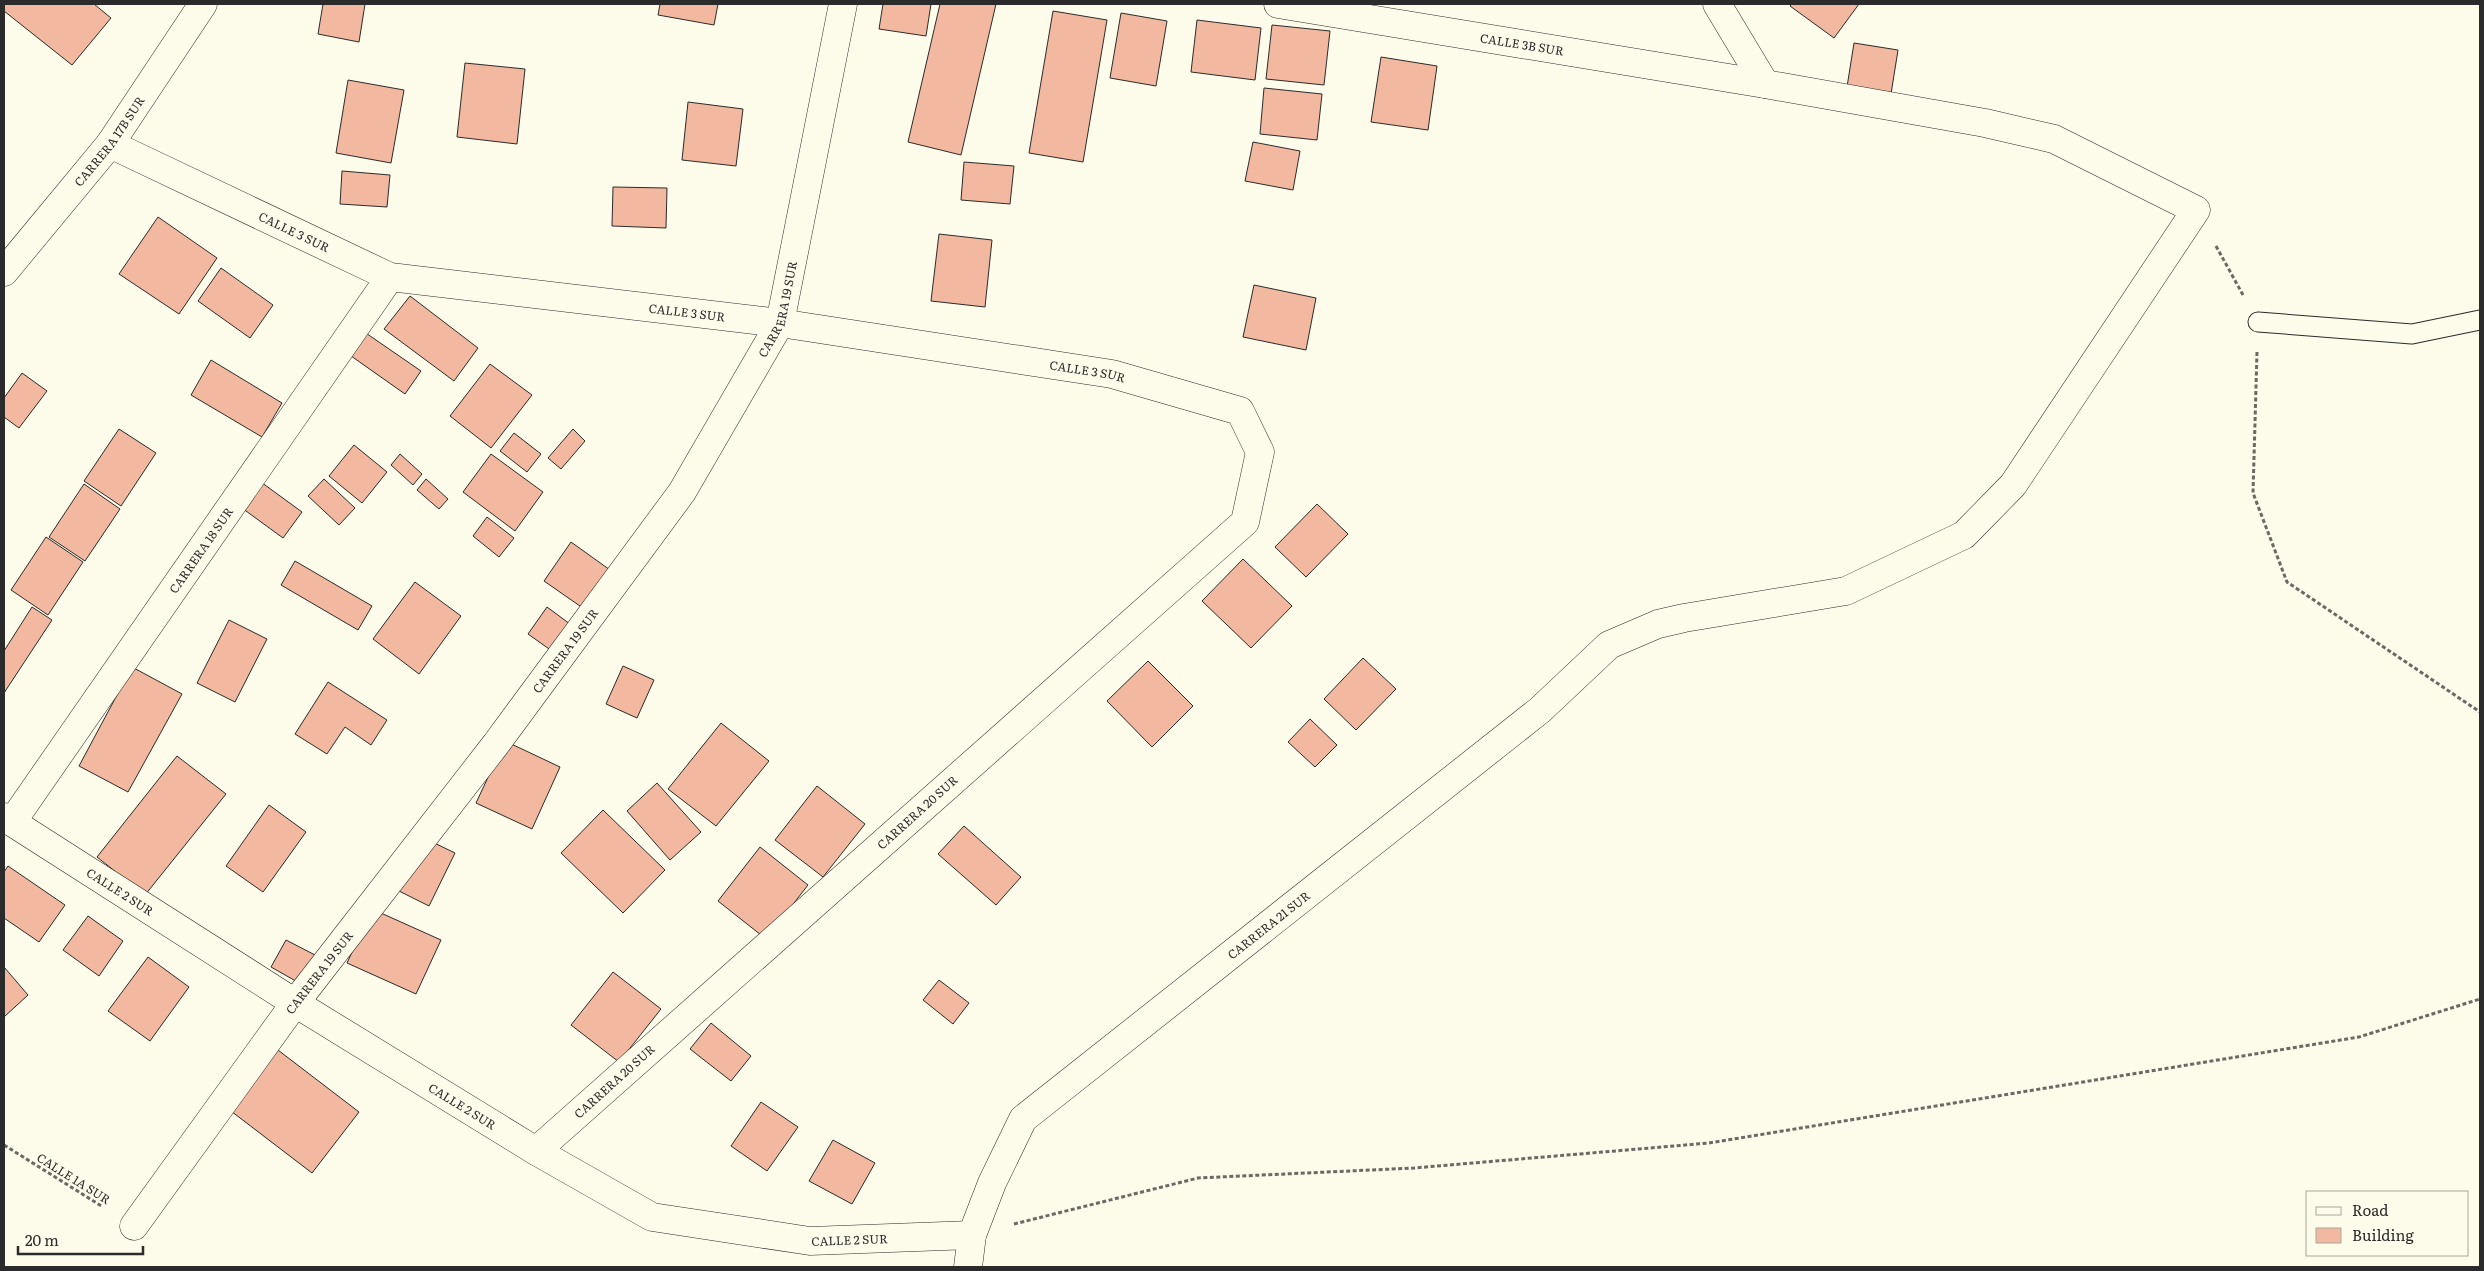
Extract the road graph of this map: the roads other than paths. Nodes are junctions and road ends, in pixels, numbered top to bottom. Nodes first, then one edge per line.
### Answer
1 (203, 4) edge
2 (843, 4) edge
3 (1278, 4) edge
4 (1717, 4) edge
5 (1765, 84) junction
6 (110, 144) junction
7 (2196, 210) joint
8 (4, 272) edge
9 (390, 276) junction
10 (2480, 320) edge
11 (2258, 322) road end
12 (780, 323) junction
13 (1260, 452) joint
14 (8, 820) edge
15 (295, 1003) junction
16 (536, 1151) junction
17 (134, 1226) road end
18 (972, 1236) junction
19 (968, 1267) edge

1 - 6 street, CARRERA 17B SUR
2 - 12 street, CARRERA 19 SUR
3 - 5 street, CALLE 3B SUR
4 - 5 street
5 - 7 street, CALLE 3B SUR
6 - 8 street, CARRERA 17B SUR
6 - 9 street, CALLE 3 SUR
7 - 18 street, CARRERA 21 SUR
9 - 12 street, CALLE 3 SUR
9 - 14 street, CARRERA 18 SUR
10 - 11 lane
12 - 13 street, CALLE 3 SUR
12 - 15 street, CARRERA 19 SUR
13 - 16 street, CARRERA 20 SUR
14 - 15 street, CALLE 2 SUR
15 - 16 street, CALLE 2 SUR
15 - 17 street, CARRERA 19 SUR
16 - 18 street, CALLE 2 SUR
18 - 19 street, CARRERA 21 SUR

